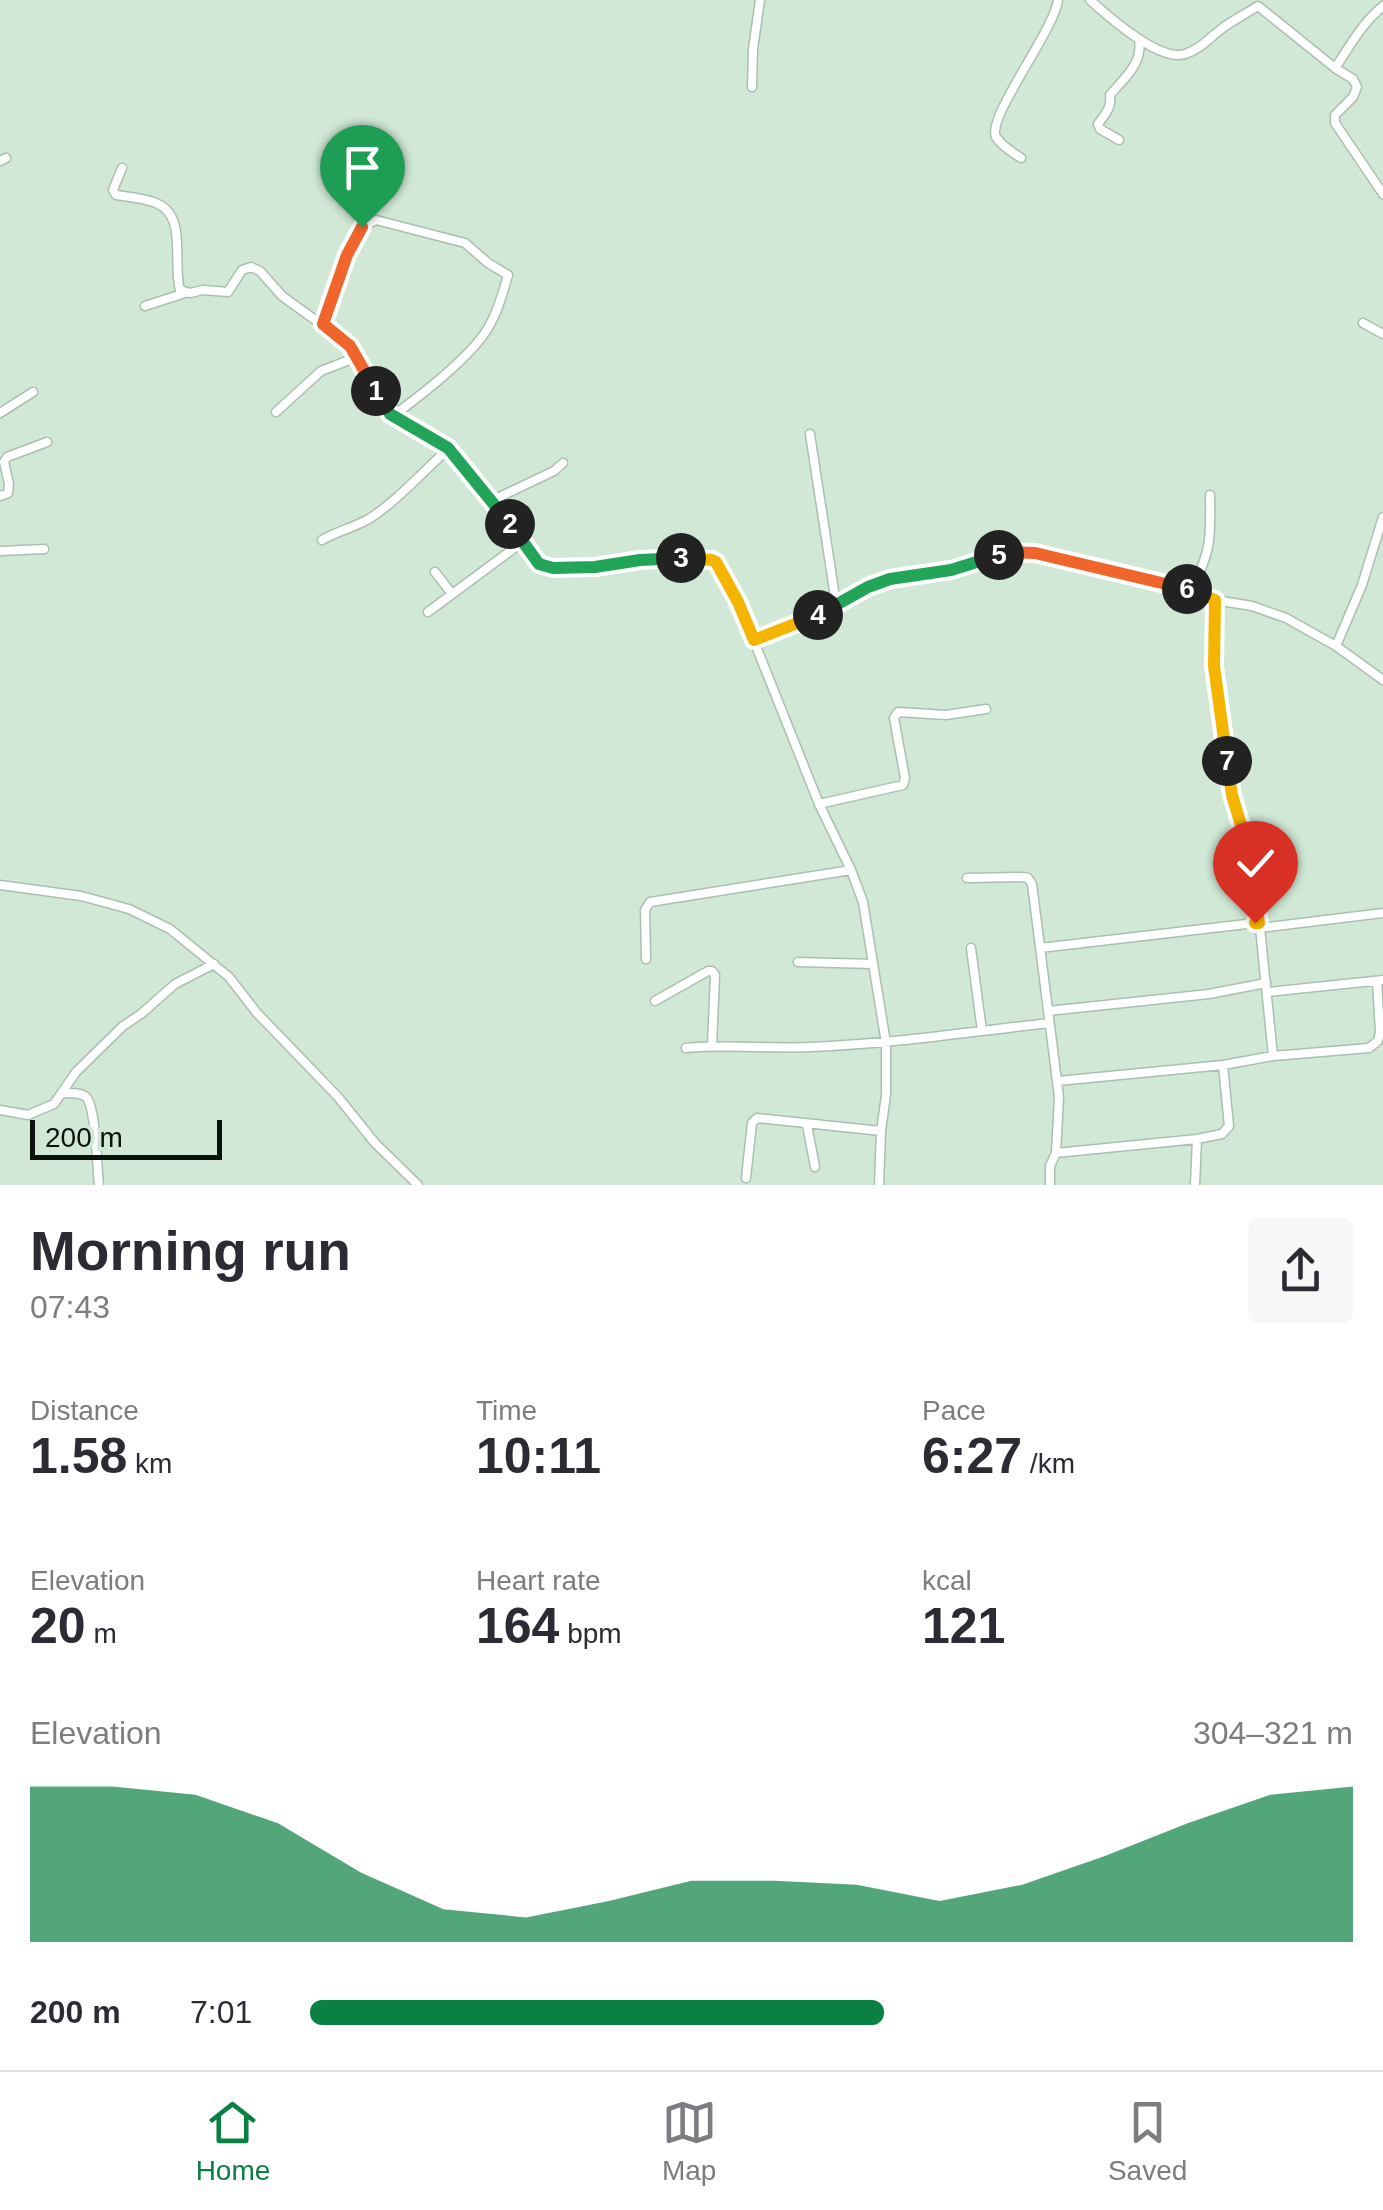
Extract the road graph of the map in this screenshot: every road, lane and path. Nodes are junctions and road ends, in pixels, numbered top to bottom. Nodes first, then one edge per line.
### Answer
1 (760, 0) edge
2 (1058, 0) edge
3 (1090, 0) edge
4 (1383, 6) edge
5 (1139, 40) junction
6 (1335, 68) junction
7 (752, 87) dead end
8 (1119, 140) dead end
9 (1021, 158) dead end
10 (122, 168) dead end
11 (1383, 194) edge
12 (185, 293) junction
13 (145, 306) dead end
14 (1363, 322) dead end
15 (323, 324) junction
16 (1383, 334) edge
17 (358, 357) junction
18 (33, 392) dead end
19 (276, 412) dead end
20 (0, 413) edge
21 (393, 416) junction
22 (810, 434) dead end
23 (47, 442) dead end
24 (448, 448) junction
25 (563, 463) dead end
26 (1210, 495) dead end
27 (0, 496) edge
28 (491, 501) junction
29 (1383, 517) edge
30 (322, 540) dead end
31 (521, 542) junction
32 (44, 548) dead end
33 (0, 551) edge
34 (435, 572) dead end
35 (1192, 590) junction
36 (452, 594) junction
37 (1215, 600) junction
38 (836, 603) junction
39 (428, 612) dead end
40 (754, 640) junction
41 (1336, 646) junction
42 (1383, 680) edge
43 (986, 709) dead end
44 (819, 804) junction
45 (851, 870) junction
46 (968, 878) dead end
47 (0, 885) edge
48 (1383, 913) edge
49 (1260, 925) junction
50 (971, 948) dead end
51 (1040, 948) junction
52 (646, 958) dead end
53 (798, 962) dead end
54 (214, 964) junction
55 (874, 964) junction
56 (1380, 980) edge
57 (1266, 987) junction
58 (655, 1001) dead end
59 (1048, 1011) junction
60 (1049, 1023) junction
61 (982, 1030) junction
62 (886, 1042) junction
63 (712, 1046) junction
64 (686, 1048) dead end
65 (1273, 1056) junction
66 (1223, 1065) junction
67 (1058, 1082) junction
68 (62, 1093) junction
69 (0, 1110) edge
70 (807, 1125) junction
71 (881, 1131) junction
72 (1197, 1139) junction
73 (1056, 1153) junction
74 (814, 1168) dead end
75 (746, 1178) dead end
76 (100, 1185) edge
77 (418, 1185) edge
78 (879, 1185) edge
79 (1050, 1185) edge
80 (1195, 1185) edge

1 - 7 street
2 - 9 street
3 - 5 street
4 - 6 street
5 - 6 street
5 - 8 street
6 - 11 street
10 - 12 street
12 - 13 street
12 - 15 street
14 - 16 street
15 - 17 street
15 - 21 street
17 - 19 street
17 - 21 street
18 - 20 street
21 - 24 street
22 - 38 street
23 - 27 street
24 - 28 street
24 - 30 street
25 - 28 street
26 - 35 street
28 - 31 street
29 - 41 street
31 - 36 street
31 - 40 street
32 - 33 street
34 - 36 street
35 - 37 street
35 - 38 street
36 - 39 street
37 - 41 street
37 - 49 street
38 - 40 street
40 - 44 street
41 - 42 street
43 - 44 street
44 - 45 street
45 - 52 street
45 - 55 street
46 - 51 street
47 - 54 street
48 - 49 street
49 - 51 street
49 - 57 street
50 - 61 street
51 - 59 street
53 - 55 street
54 - 68 street
54 - 77 street
55 - 62 street
56 - 57 street
56 - 65 street
57 - 59 street
57 - 65 street
58 - 63 street
59 - 60 street
60 - 61 street
60 - 67 street
61 - 62 street
62 - 63 street
62 - 71 street
63 - 64 street
65 - 66 street
66 - 67 street
66 - 72 street
67 - 73 street
68 - 69 street
68 - 76 street
70 - 71 street
70 - 74 street
70 - 75 street
71 - 78 street
72 - 73 street
72 - 80 street
73 - 79 street

